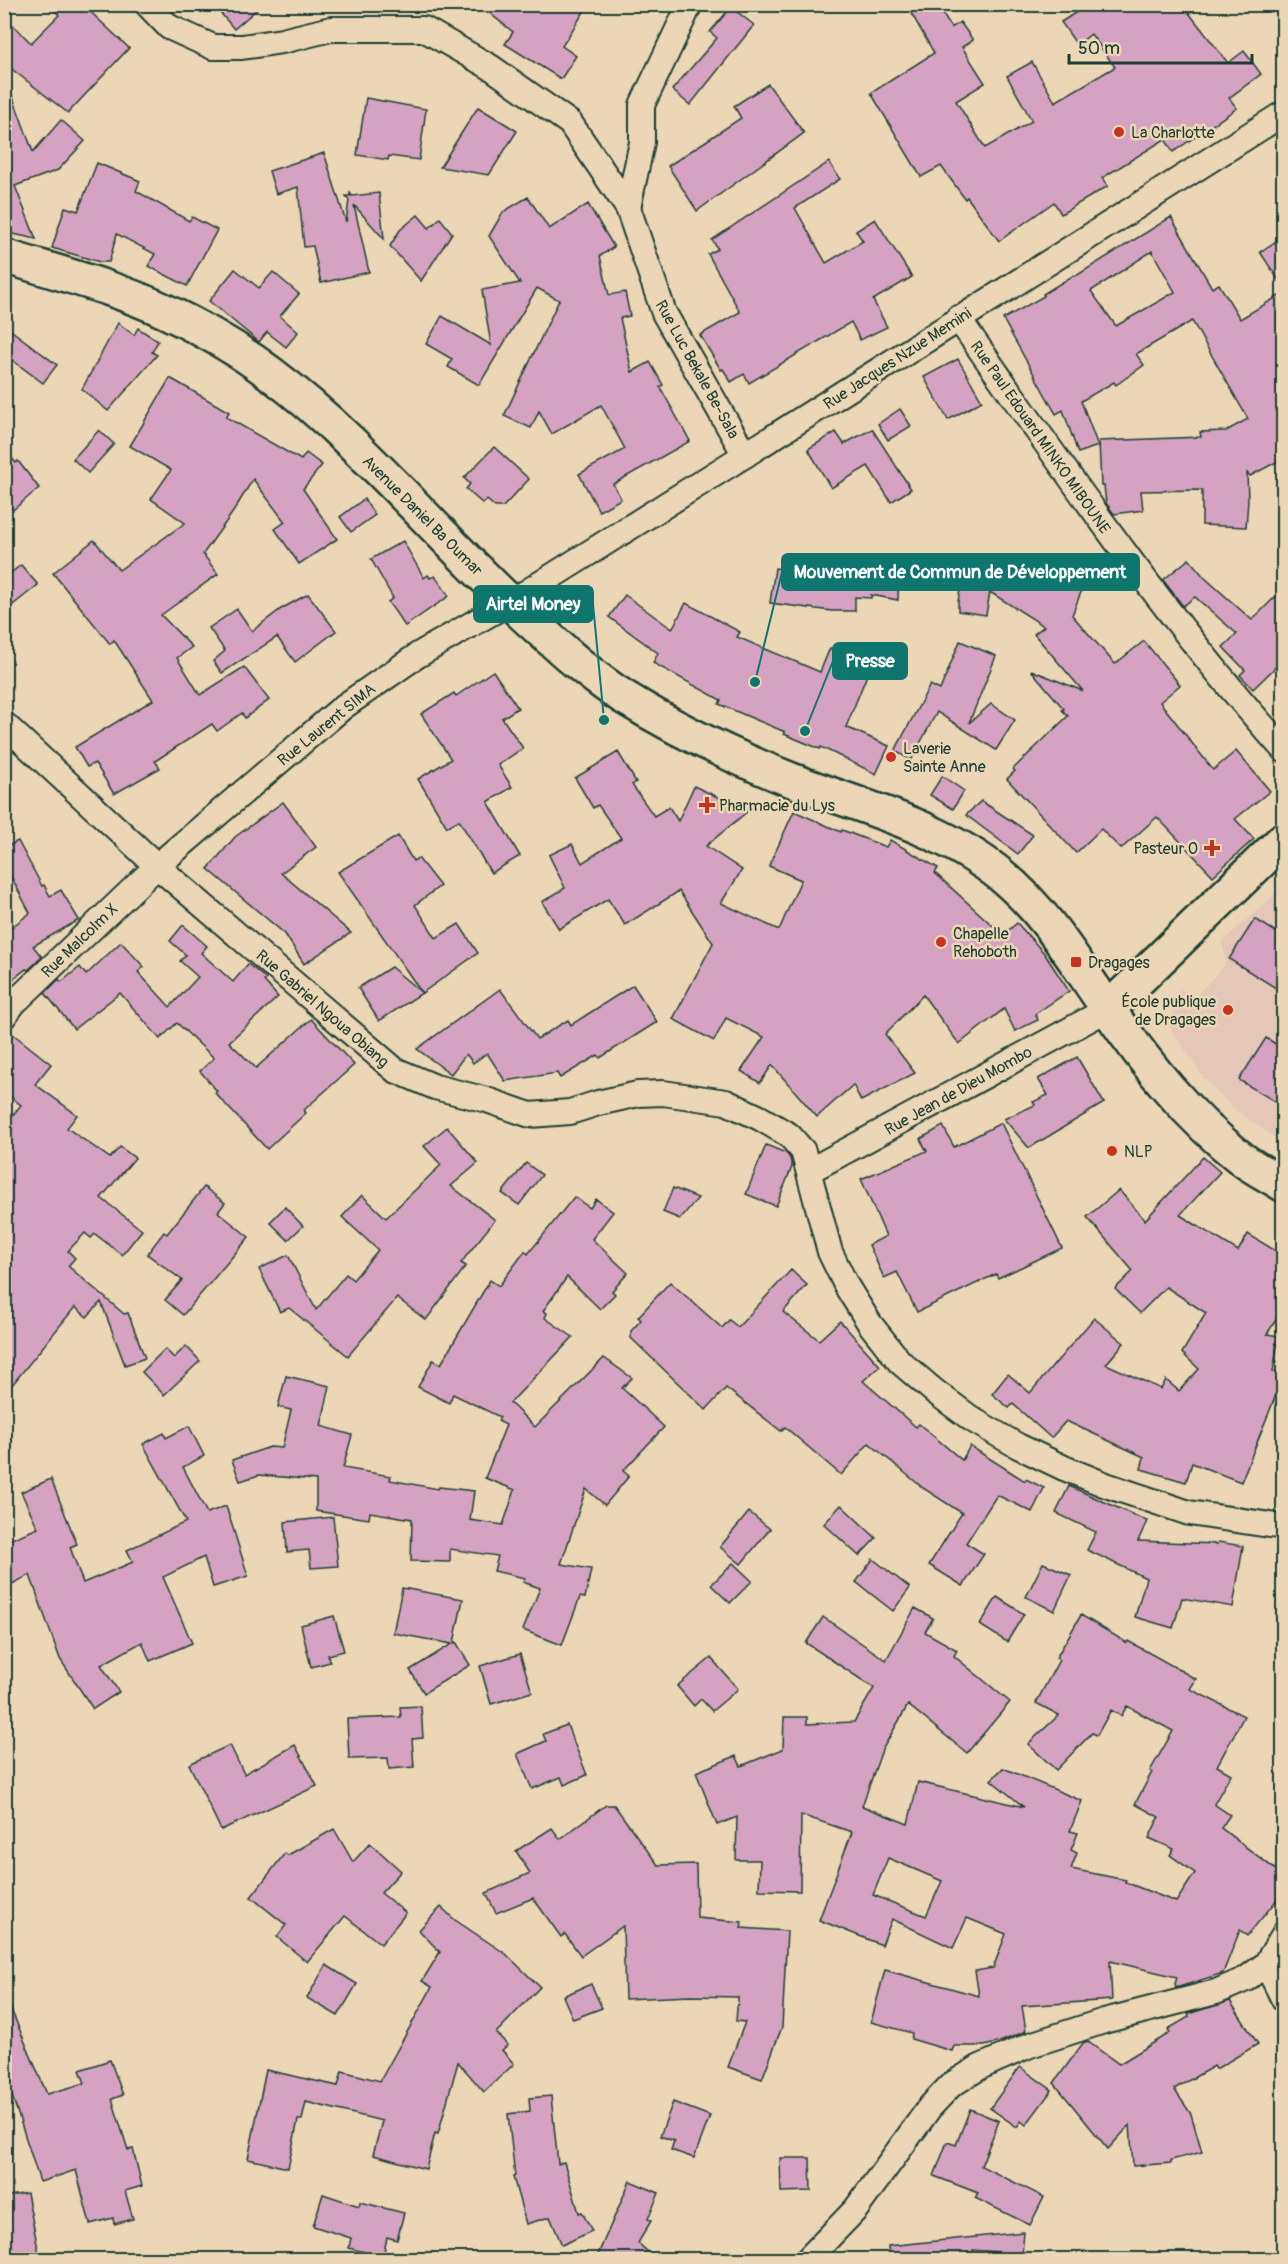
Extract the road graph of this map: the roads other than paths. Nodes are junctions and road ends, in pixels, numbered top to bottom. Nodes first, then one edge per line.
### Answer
1 (147, 4) edge
2 (690, 4) edge
3 (1284, 113) edge
4 (628, 208) junction
5 (4, 256) edge
6 (958, 318) junction
7 (745, 455) junction
8 (509, 602) junction
9 (4, 724) edge
10 (1284, 750) edge
11 (1284, 839) edge
12 (157, 866) junction
13 (1108, 1009) junction
14 (4, 1017) edge
15 (809, 1171) junction
16 (1284, 1185) edge
17 (1284, 1527) edge
18 (1284, 1934) edge
19 (1266, 1964) junction
20 (1284, 2000) edge
21 (807, 2259) edge

1 - 4 street, Rue Luc Bekale Be-Sala
2 - 4 street
3 - 6 street, Rue Jacques Nzue Memini
4 - 7 street, Rue Luc Bekale Be-Sala
5 - 8 main road, Avenue Daniel Ba Oumar
6 - 7 street, Rue Jacques Nzue Memini
6 - 10 street, Rue Paul Edouard MINKO MIBOUNE
7 - 8 street, Rue Jacques Nzue Memini
8 - 12 street, Rue Laurent SIMA
8 - 13 main road, Avenue Daniel Ba Oumar
9 - 12 street, Rue Gabriel Ngoua Obiang
11 - 13 main road
12 - 14 street, Rue Malcolm X
12 - 15 street, Rue Gabriel Ngoua Obiang
13 - 15 street, Rue Jean de Dieu Mombo
13 - 16 main road, Avenue Daniel Ba Oumar
15 - 17 street, Rue Gabriel Ngoua Obiang
18 - 19 street
19 - 20 street
19 - 21 street

